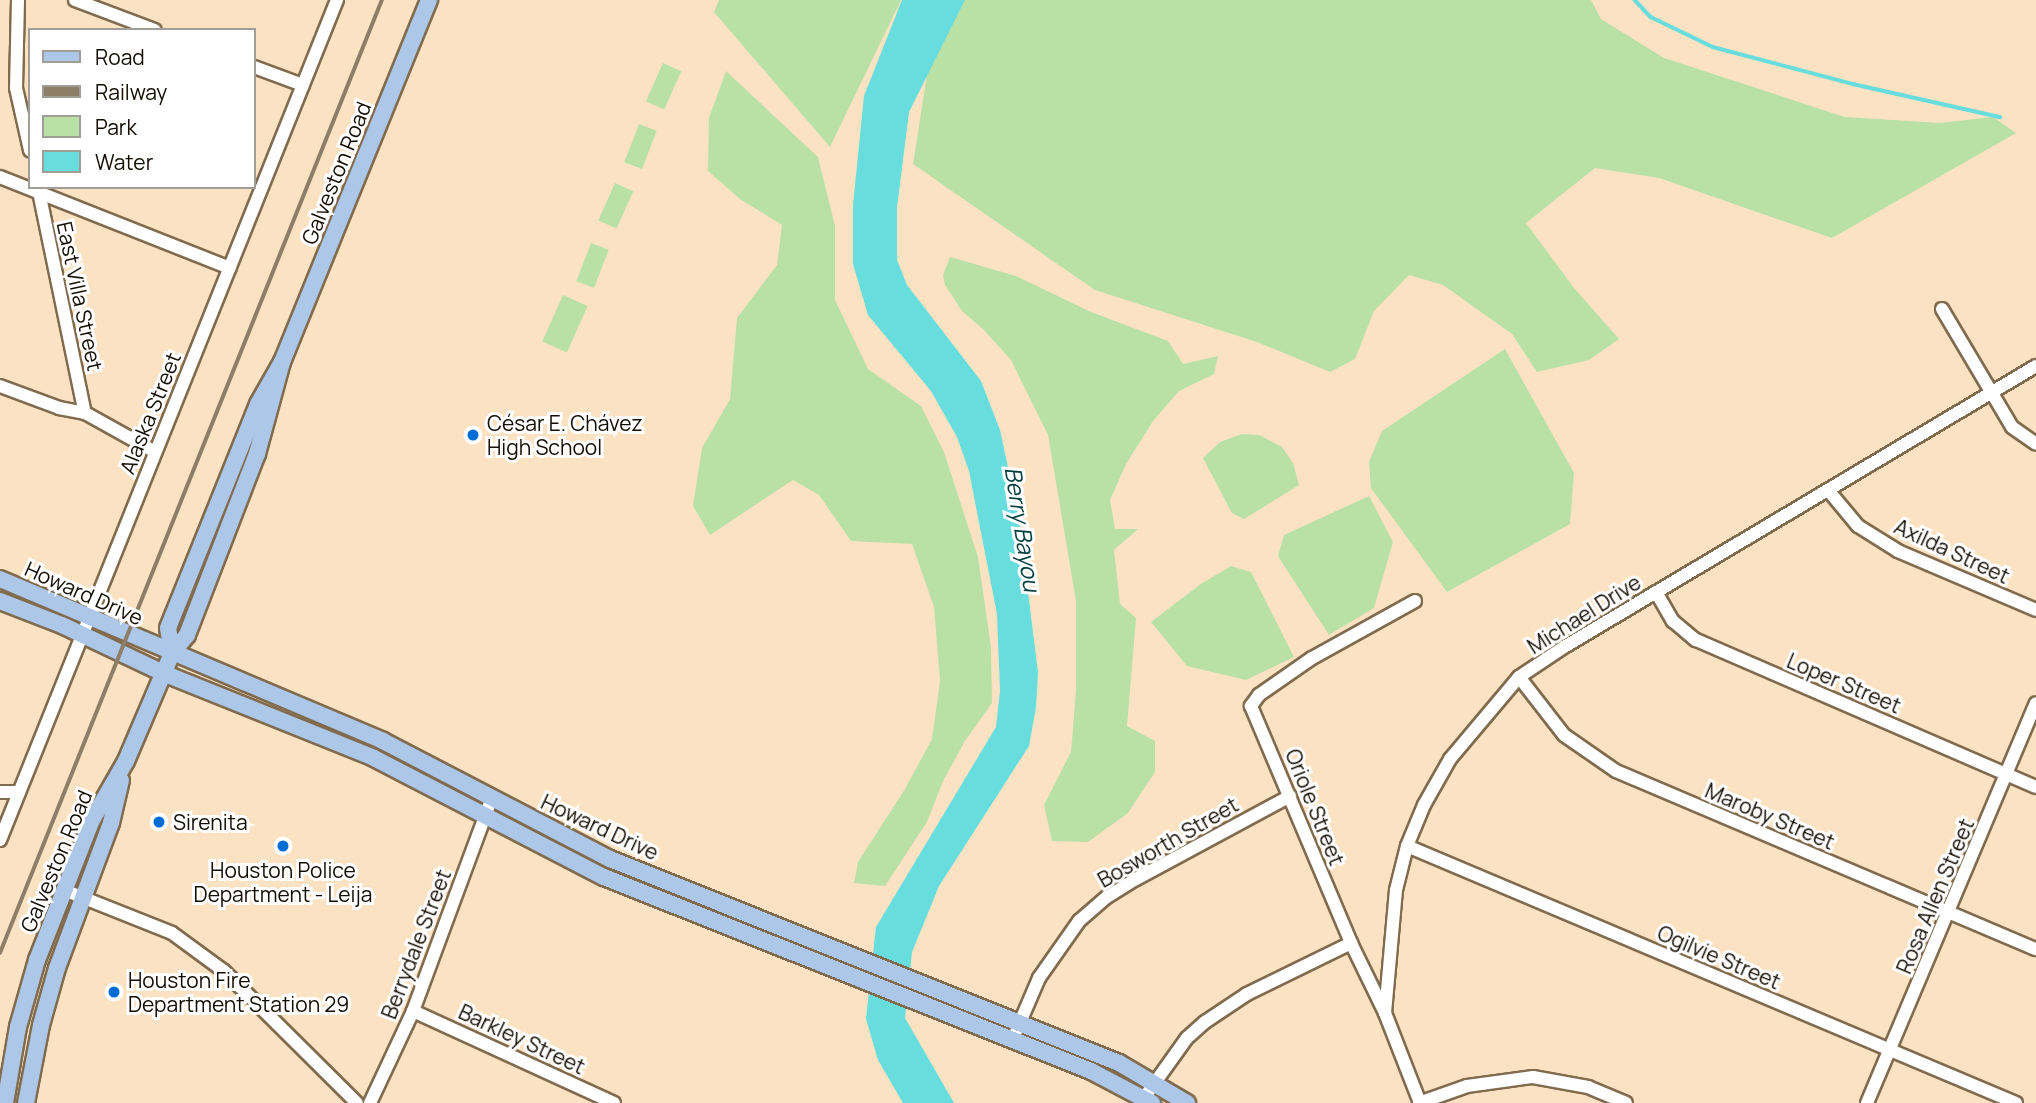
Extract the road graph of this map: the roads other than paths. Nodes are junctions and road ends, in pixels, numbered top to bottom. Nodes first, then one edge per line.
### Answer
1 (18, 0) edge
2 (75, 0) edge
3 (337, 0) edge
4 (429, 0) edge
5 (150, 28) edge
6 (256, 67) edge
7 (303, 85) junction
8 (28, 141) edge
9 (0, 177) edge
10 (28, 186) edge
11 (39, 189) edge
12 (230, 268) junction
13 (1942, 309) dead end
14 (282, 362) junction
15 (2036, 366) edge
16 (0, 386) edge
17 (1992, 394) junction
18 (85, 413) junction
19 (2036, 444) edge
20 (155, 453) junction
21 (232, 470) junction
22 (249, 476) junction
23 (1828, 490) junction
24 (0, 579) edge
25 (1656, 592) junction
26 (1415, 600) dead end
27 (0, 601) edge
28 (2036, 610) edge
29 (91, 618) junction
30 (83, 636) junction
31 (172, 653) junction
32 (163, 673) junction
33 (1519, 677) junction
34 (2036, 703) edge
35 (351, 728) junction
36 (344, 746) junction
37 (126, 761) junction
38 (2007, 775) junction
39 (2036, 787) edge
40 (0, 792) edge
41 (19, 792) junction
42 (1290, 796) junction
43 (492, 797) junction
44 (485, 815) junction
45 (0, 841) edge
46 (1407, 846) junction
47 (610, 859) junction
48 (604, 877) junction
49 (64, 890) junction
50 (82, 898) junction
51 (1948, 912) junction
52 (760, 917) junction
53 (751, 936) junction
54 (1351, 943) junction
55 (2036, 949) edge
56 (37, 960) junction
57 (57, 968) junction
58 (413, 1011) junction
59 (1385, 1013) junction
60 (1020, 1023) junction
61 (1012, 1041) junction
62 (1890, 1051) junction
63 (1155, 1082) junction
64 (1148, 1100) edge
65 (5, 1103) edge
66 (29, 1103) edge
67 (357, 1103) edge
68 (370, 1103) edge
69 (614, 1103) edge
70 (1187, 1103) edge
71 (1420, 1103) edge
72 (1626, 1103) edge
73 (1867, 1103) edge
74 (2016, 1103) edge

1 - 8 street
2 - 5 street
3 - 7 street, Alaska Street
4 - 14 main road, Galveston Road
6 - 7 street
7 - 12 street, Alaska Street
9 - 10 street
11 - 12 street
11 - 18 street, East Villa Street
12 - 20 street, Alaska Street
13 - 17 street
14 - 21 main road, Galveston Road
14 - 22 main road, Galveston Road
15 - 17 street, Michael Drive
16 - 18 street
17 - 19 street
17 - 23 street, Michael Drive
18 - 20 street
20 - 29 street, Alaska Street
21 - 22 main road
21 - 31 main road, Galveston Road
22 - 31 main road, Galveston Road
23 - 25 street, Michael Drive
23 - 28 street, Axilda Street
24 - 29 main road, Howard Drive
25 - 33 street, Michael Drive
25 - 38 street, Loper Street
26 - 42 street, Oriole Street
27 - 30 main road, Howard Drive
29 - 30 street, Alaska Street
29 - 31 main road, Howard Drive
30 - 32 main road, Howard Drive
30 - 41 street, Alaska Street
31 - 32 main road, Galveston Road
31 - 35 main road, Howard Drive
32 - 36 main road, Howard Drive
32 - 37 main road, Galveston Road
33 - 46 street, Michael Drive
33 - 51 street, Maroby Street
34 - 38 street, Rosa Allen Street
35 - 36 main road
35 - 43 main road, Howard Drive
36 - 44 main road, Howard Drive
37 - 49 main road, Galveston Road
37 - 50 main road, Galveston Road
38 - 39 street, Loper Street
38 - 51 street, Rosa Allen Street
40 - 41 street
41 - 45 street, Alaska Street
42 - 54 street, Oriole Street
42 - 60 street, Bosworth Street
43 - 44 street, Berrydale Street
43 - 47 main road, Howard Drive
44 - 48 main road, Howard Drive
44 - 58 street, Berrydale Street
46 - 59 street, Michael Drive
46 - 62 street, Ogilvie Street
47 - 48 main road
47 - 52 main road, Howard Drive
48 - 53 main road, Howard Drive
49 - 50 street
49 - 56 main road, Galveston Road
50 - 57 main road, Galveston Road
50 - 67 street
51 - 55 street, Maroby Street
51 - 62 street, Rosa Allen Street
52 - 53 main road
52 - 60 main road, Howard Drive
53 - 61 main road, Howard Drive
54 - 59 street, Oriole Street
54 - 63 street
56 - 57 main road
56 - 65 main road, Galveston Road
57 - 66 main road, Galveston Road
58 - 68 street, Berrydale Street
58 - 69 street, Barkley Street
59 - 71 street, Oriole Street
60 - 61 street, Bosworth Street
60 - 63 main road, Howard Drive
61 - 64 main road, Howard Drive
62 - 73 street, Rosa Allen Street
62 - 74 street, Ogilvie Street
63 - 64 street
63 - 70 main road, Howard Drive
71 - 72 street

